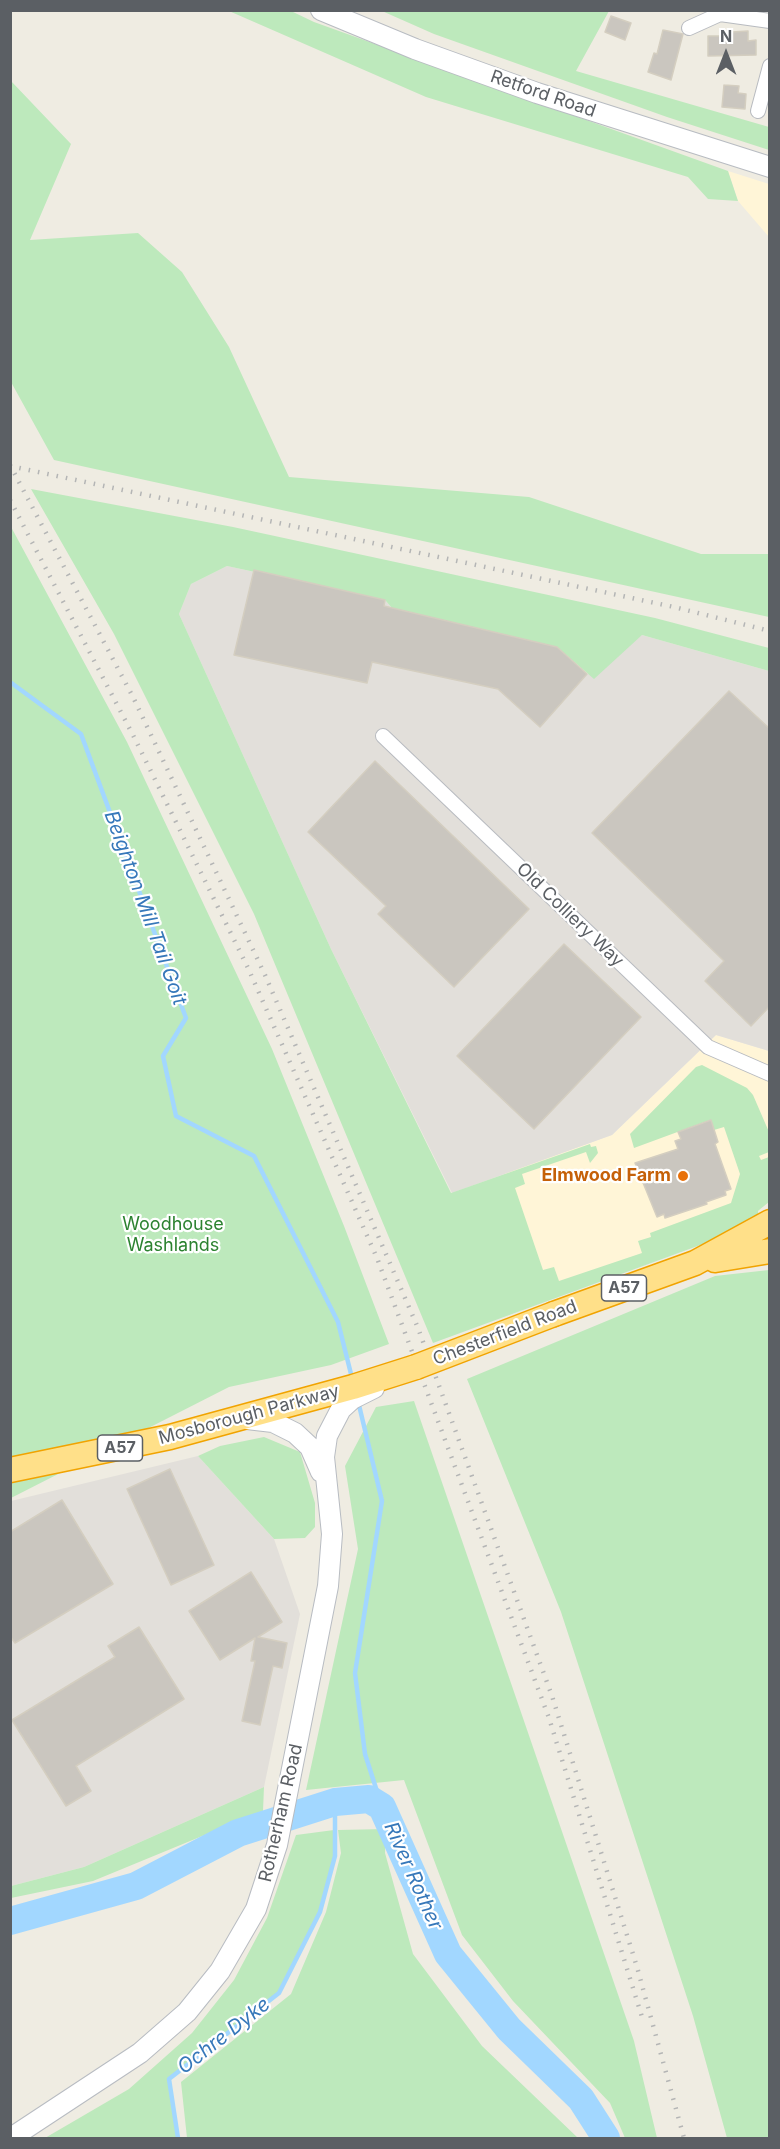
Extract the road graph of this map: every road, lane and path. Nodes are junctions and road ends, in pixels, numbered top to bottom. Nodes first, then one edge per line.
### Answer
1 (321, 10) edge
2 (720, 12) edge
3 (770, 21) edge
4 (689, 28) dead end
5 (770, 66) edge
6 (758, 111) dead end
7 (770, 167) edge
8 (383, 736) dead end
9 (770, 1074) edge
10 (770, 1222) edge
11 (770, 1251) edge
12 (695, 1263) junction
13 (416, 1367) joint
14 (353, 1393) junction
15 (228, 1421) junction
16 (10, 1470) edge
17 (327, 1486) junction
18 (11, 2139) edge

1 - 7 street, Retford Road
2 - 3 street
2 - 4 street
5 - 6 street
8 - 9 street, Old Colliery Way
10 - 12 highway, Chesterfield Road / A57
11 - 12 highway, Chesterfield Road / A57
12 - 13 highway, Chesterfield Road / A57, bridge
13 - 14 highway, Mosborough Parkway / A57
14 - 15 highway, Mosborough Parkway / A57
14 - 17 street, Rotherham Road
15 - 16 highway, Mosborough Parkway / A57
15 - 17 street
17 - 18 street, Rotherham Road

